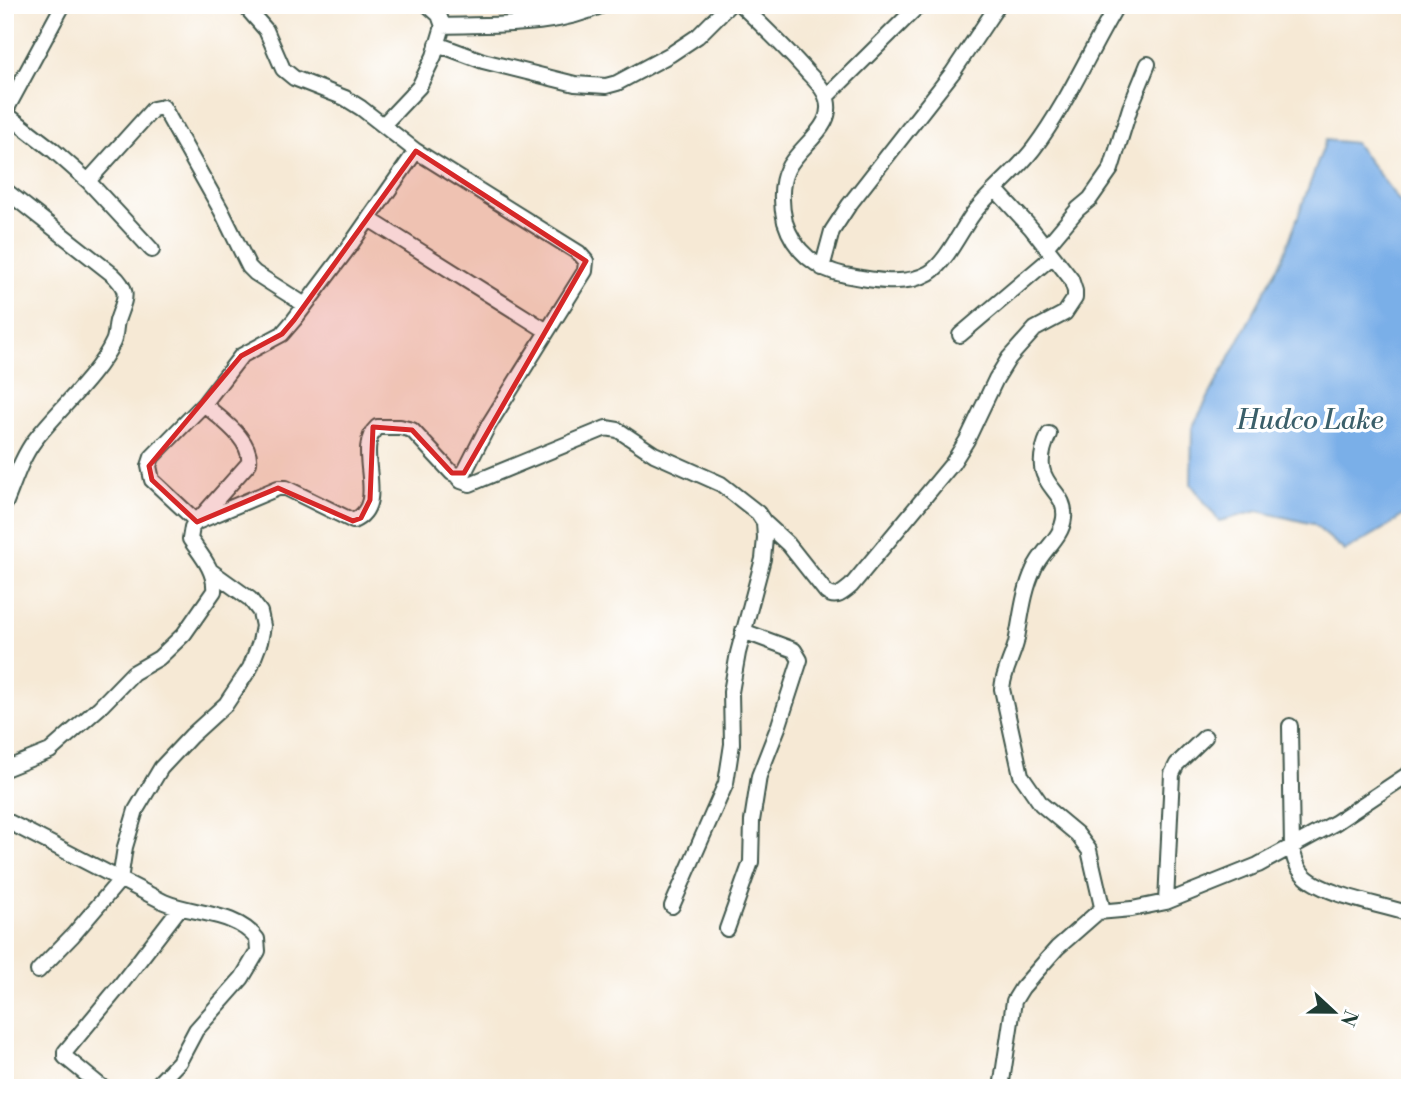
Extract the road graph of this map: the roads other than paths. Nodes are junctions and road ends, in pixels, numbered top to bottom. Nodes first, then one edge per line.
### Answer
1 (63, 5) edge
2 (244, 5) edge
3 (428, 5) edge
4 (603, 5) edge
5 (729, 5) edge
6 (741, 5) edge
7 (919, 5) edge
8 (998, 5) edge
9 (1117, 5) edge
10 (443, 26) junction
11 (437, 44) junction
12 (1148, 64) dead end
13 (826, 97) junction
14 (5, 113) edge
15 (383, 125) junction
16 (416, 151) junction
17 (88, 181) junction
18 (5, 190) edge
19 (996, 190) junction
20 (369, 219) junction
21 (152, 250) dead end
22 (1050, 251) junction
23 (822, 268) junction
24 (305, 306) junction
25 (547, 331) junction
26 (960, 335) dead end
27 (204, 404) junction
28 (1049, 434) dead end
29 (456, 475) junction
30 (5, 504) edge
31 (197, 522) junction
32 (764, 522) junction
33 (211, 571) junction
34 (743, 631) junction
35 (1290, 726) dead end
36 (1205, 737) dead end
37 (5, 769) edge
38 (1410, 773) edge
39 (5, 820) edge
40 (1292, 848) junction
41 (120, 880) junction
42 (1166, 902) junction
43 (672, 906) dead end
44 (179, 909) junction
45 (1103, 911) junction
46 (1410, 914) edge
47 (727, 929) dead end
48 (38, 971) dead end
49 (103, 1088) edge
50 (154, 1088) edge
51 (1001, 1088) edge

1 - 14 street
2 - 15 street
3 - 10 street
4 - 10 street
5 - 11 street
6 - 13 street
7 - 13 street
8 - 23 street
9 - 19 street
10 - 11 street
11 - 15 street
12 - 22 street
13 - 23 street
14 - 17 street
15 - 16 street
16 - 20 street
16 - 25 street
17 - 21 street
17 - 24 street
18 - 30 street
19 - 22 street
19 - 23 street
20 - 24 street
20 - 25 street
22 - 26 street
22 - 32 street
24 - 27 street
25 - 29 street
27 - 31 street
27 - 31 street
28 - 45 street
29 - 31 street
29 - 32 street
31 - 33 street
32 - 34 street
33 - 37 street
33 - 41 street
34 - 43 street
34 - 47 street
35 - 40 street
36 - 42 street
38 - 40 street
39 - 41 street
40 - 42 street
40 - 46 street
41 - 44 street
41 - 48 street
42 - 45 street
44 - 49 street
44 - 50 street
45 - 51 street

